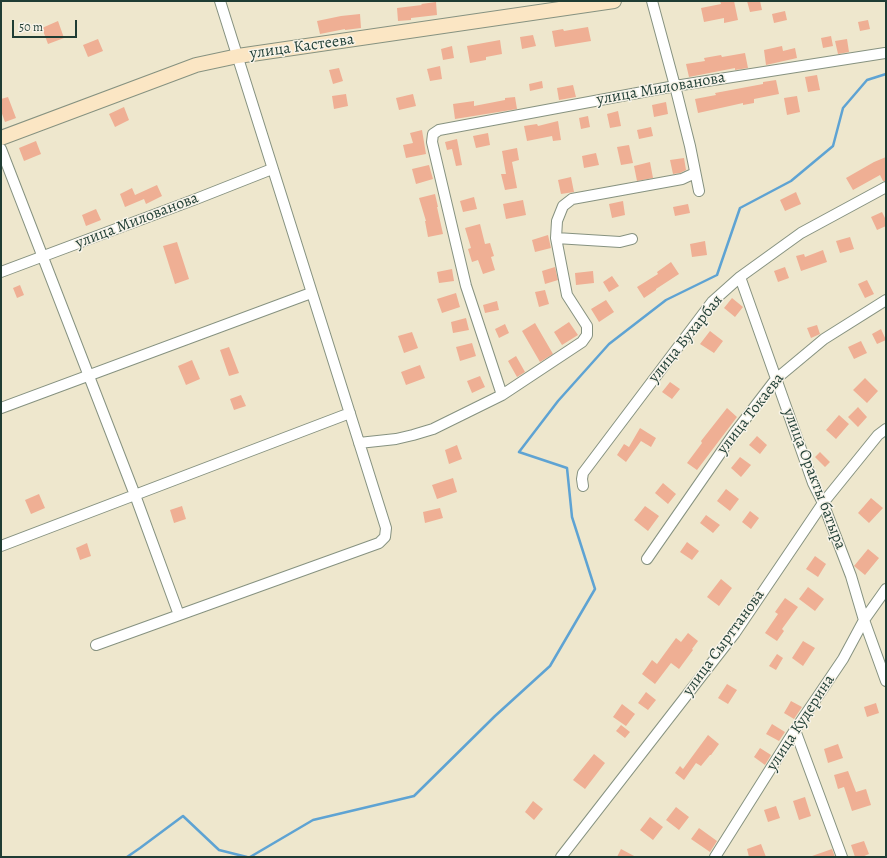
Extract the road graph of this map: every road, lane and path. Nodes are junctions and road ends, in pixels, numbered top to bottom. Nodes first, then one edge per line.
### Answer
1 (220, 1) edge
2 (614, 1) edge
3 (652, 1) edge
4 (885, 53) dead end
5 (238, 56) junction
6 (675, 86) junction
7 (1, 138) edge
8 (1, 149) edge
9 (272, 169) junction
10 (695, 173) junction
11 (886, 187) edge
12 (699, 191) dead end
13 (556, 238) junction
14 (632, 239) dead end
15 (43, 256) junction
16 (1, 272) edge
17 (740, 277) junction
18 (311, 293) junction
19 (886, 300) edge
20 (89, 375) junction
21 (776, 379) junction
22 (502, 395) junction
23 (1, 408) edge
24 (350, 413) junction
25 (886, 429) edge
26 (359, 443) junction
27 (583, 486) dead end
28 (135, 495) junction
29 (823, 503) junction
30 (1, 546) edge
31 (647, 559) dead end
32 (886, 589) edge
33 (179, 615) junction
34 (864, 620) junction
35 (96, 645) dead end
36 (886, 681) edge
37 (795, 730) junction
38 (562, 857) edge
39 (714, 857) edge
40 (842, 857) edge

1 - 5 street
2 - 5 street, улица Кастеева
3 - 6 street
4 - 6 street, улица Милованова
5 - 7 street, улица Кастеева
5 - 9 street
6 - 10 street
6 - 22 street, улица Милованова
8 - 15 street
9 - 15 street, улица Милованова
9 - 18 street
10 - 12 street
10 - 13 street
11 - 17 street, улица Бухарбая
13 - 14 street
13 - 22 street
15 - 16 street, улица Милованова
15 - 20 street
17 - 21 street, улица Оракты батыра
17 - 27 street, улица Бухарбая
18 - 20 street
18 - 24 street
19 - 21 street, улица Токаева
20 - 23 street
20 - 28 street
21 - 29 street, улица Оракты батыра
21 - 31 street, улица Токаева
22 - 26 street
24 - 26 street
24 - 28 street
25 - 29 street, улица Сырттанова
26 - 33 street
28 - 30 street
28 - 33 street
29 - 34 street, улица Оракты батыра
29 - 38 street, улица Сырттанова
32 - 34 street, улица Кудерина
33 - 35 street
34 - 36 street, улица Оракты батыра
34 - 37 street, улица Кудерина
37 - 39 street, улица Кудерина
37 - 40 street

